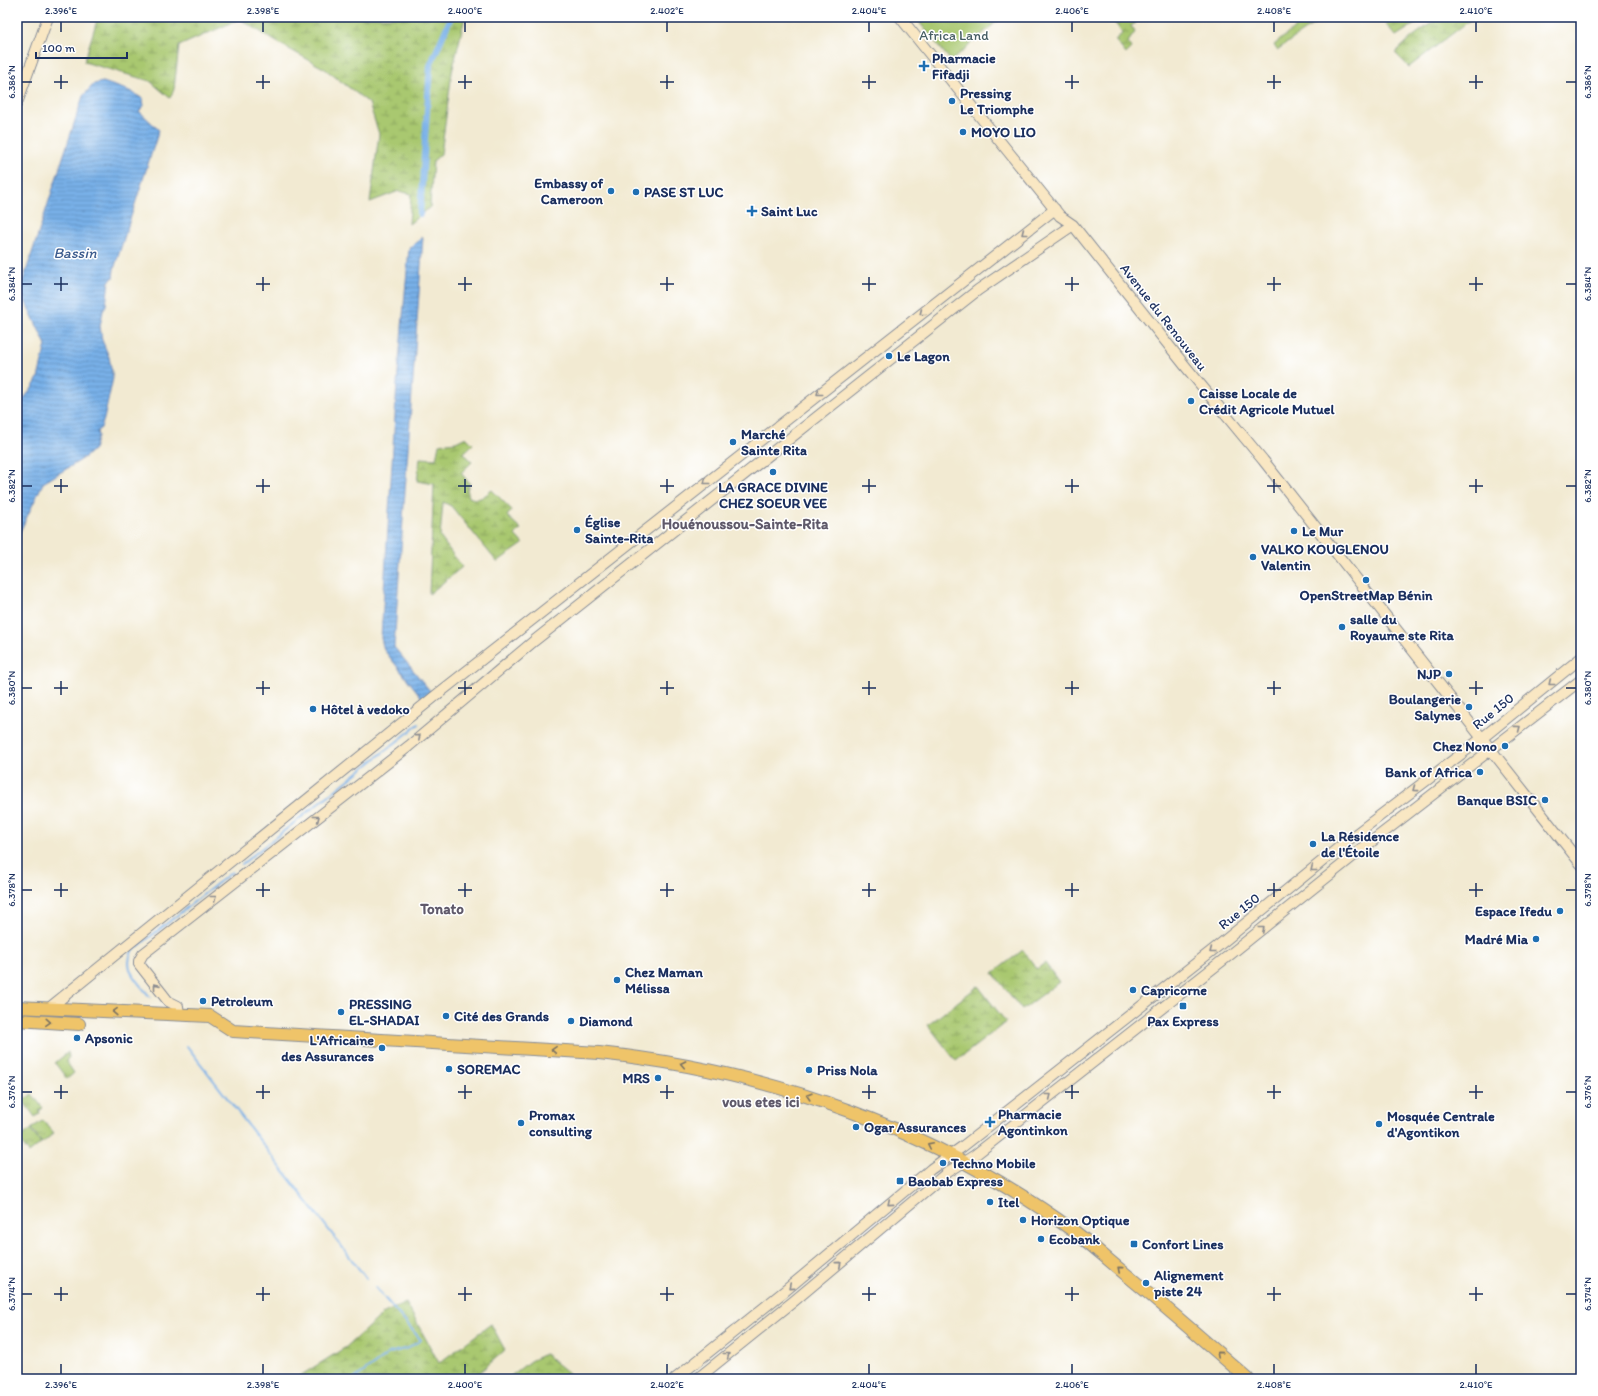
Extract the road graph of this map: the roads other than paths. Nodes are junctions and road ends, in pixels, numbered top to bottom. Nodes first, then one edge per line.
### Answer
1 (48, 17) edge
2 (900, 17) edge
3 (17, 103) edge
4 (1057, 212) junction
5 (1073, 225) junction
6 (1581, 658) edge
7 (1581, 680) edge
8 (1481, 739) junction
9 (1490, 749) junction
10 (1352, 837) junction
11 (1362, 849) junction
12 (1581, 864) edge
13 (17, 1007) edge
14 (48, 1009) junction
15 (179, 1015) junction
16 (17, 1020) edge
17 (80, 1024) dead end
18 (951, 1155) junction
19 (965, 1162) junction
20 (675, 1379) edge
21 (697, 1379) edge
22 (1248, 1379) edge

1 - 3 street
2 - 4 street, Avenue du Renouveau
4 - 5 street, Avenue du Renouveau
4 -> 14 street
5 - 8 street, Avenue du Renouveau
15 -> 5 street
6 -> 8 street, Rue 150
9 -> 7 street, Rue 150
8 - 9 street, Avenue du Renouveau
8 -> 10 street, Rue 150
9 - 11 street, Rue 150
9 - 12 street, Avenue du Renouveau
10 - 11 street
10 -> 18 street, Rue 150
19 -> 11 street, Rue 150
13 - 14 highway
15 -> 14 highway
18 -> 15 highway
16 -> 17 highway
18 - 19 highway
18 -> 20 street, Rue 150
21 -> 19 street, Rue 150
22 -> 19 highway

